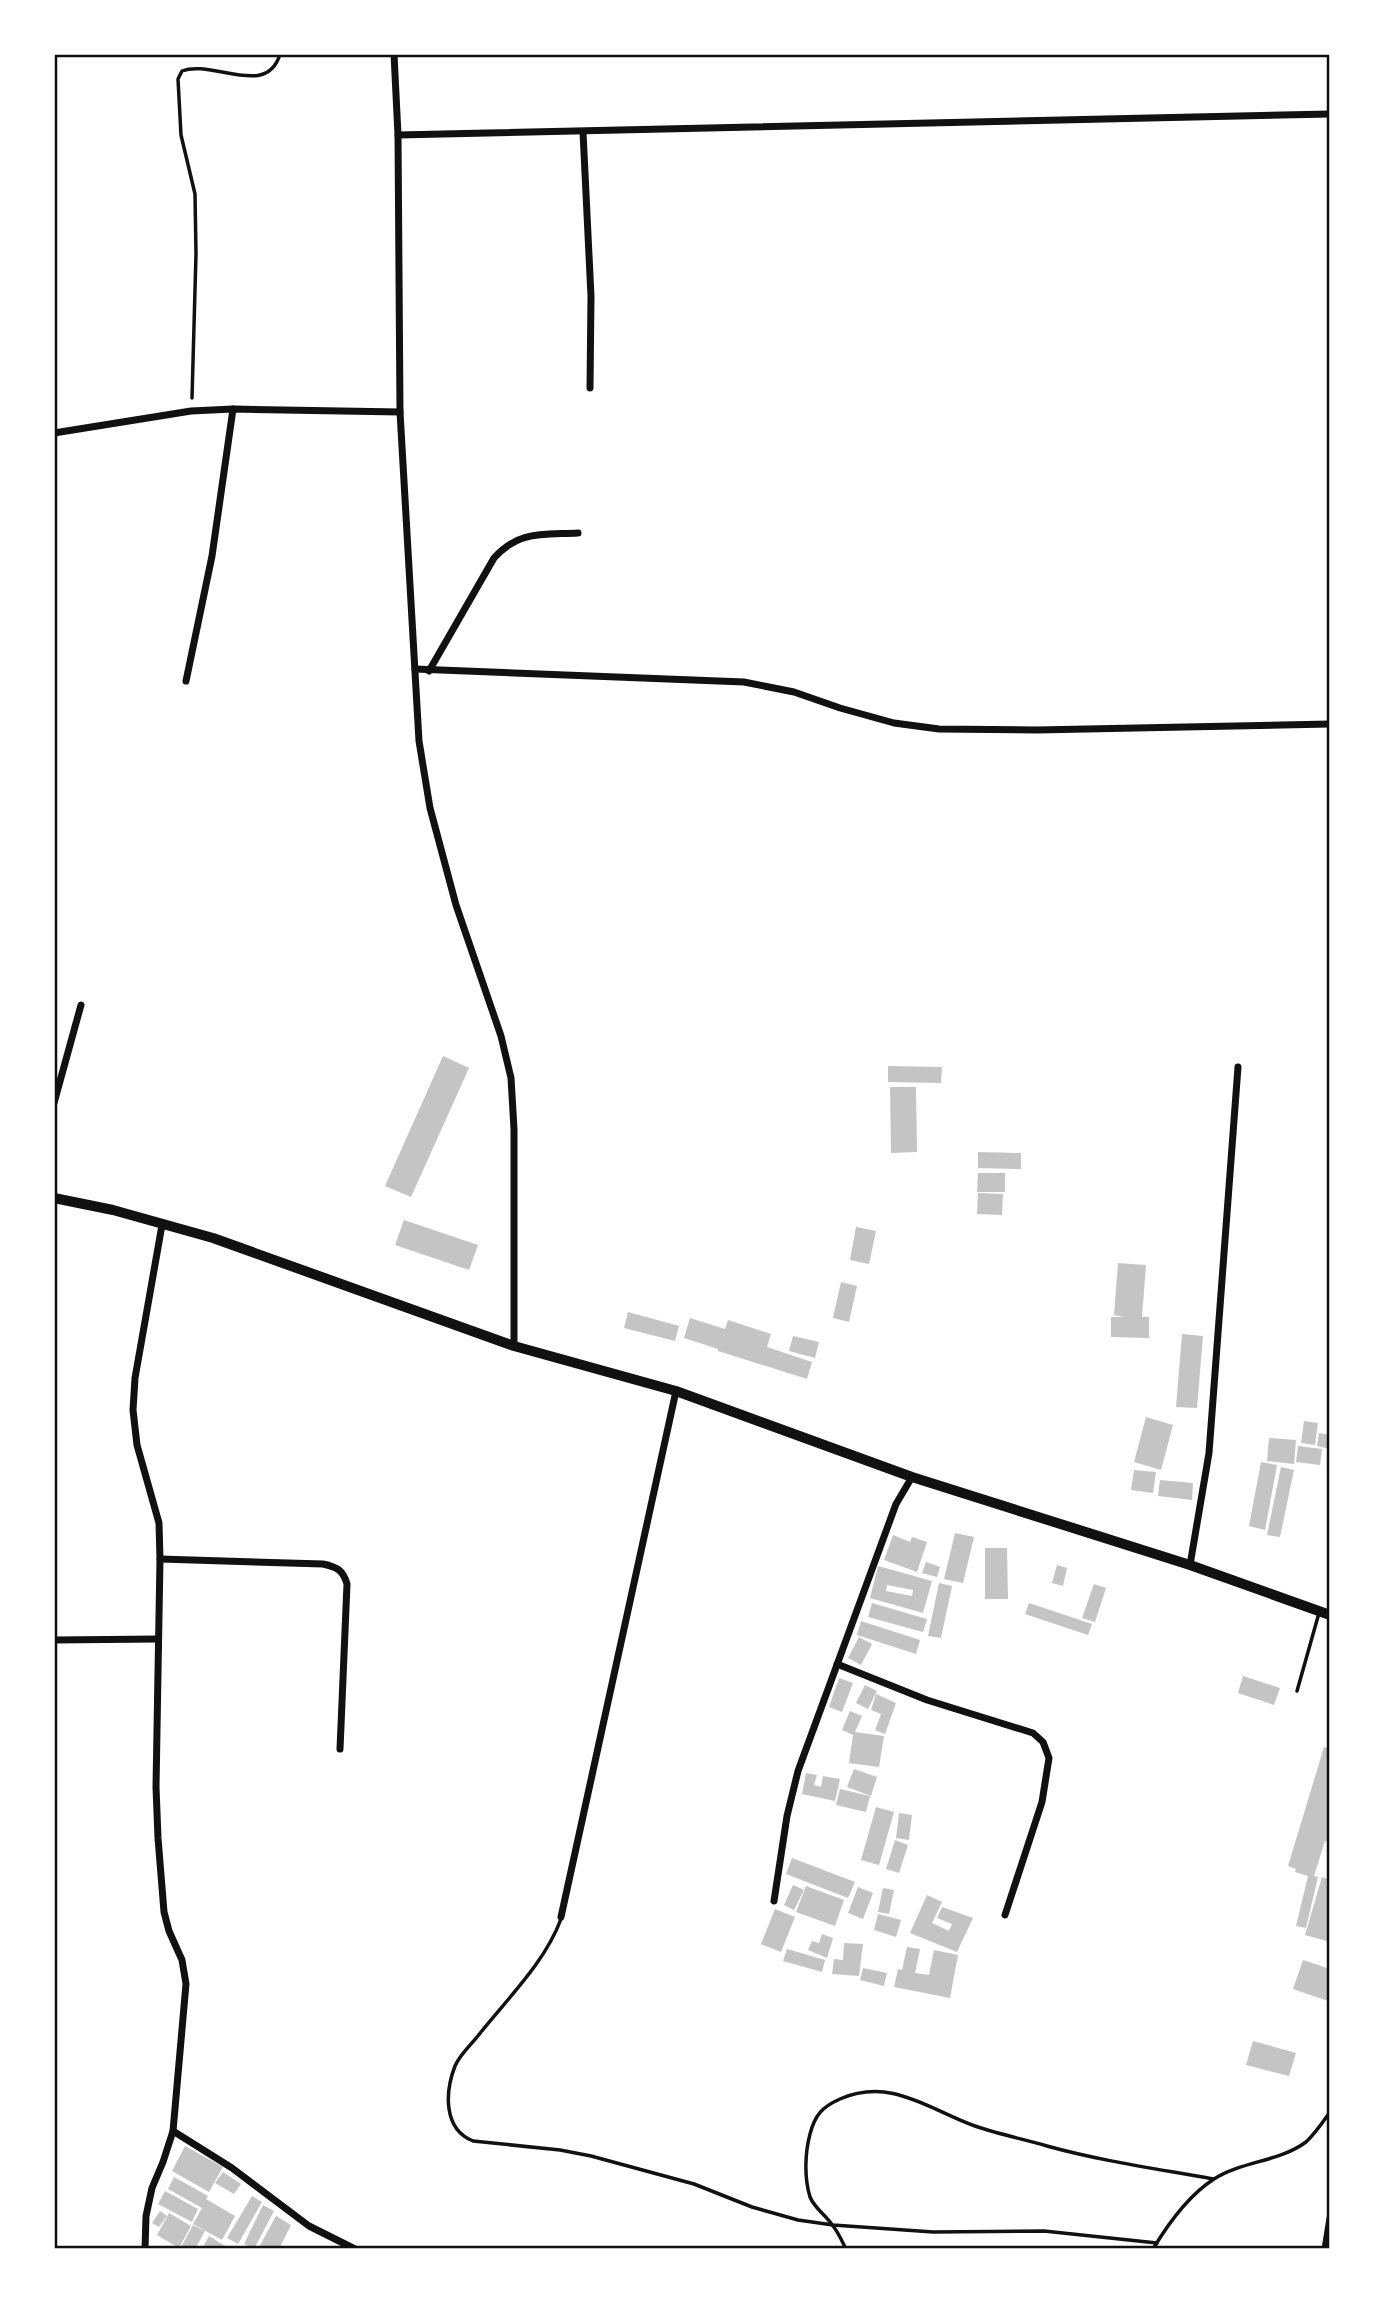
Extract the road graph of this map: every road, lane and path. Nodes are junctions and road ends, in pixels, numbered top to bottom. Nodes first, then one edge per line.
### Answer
1 (280, 54) edge
2 (394, 54) edge
3 (1330, 114) edge
4 (583, 132) junction
5 (398, 135) junction
6 (590, 388) dead end
7 (233, 409) junction
8 (191, 411) junction
9 (400, 412) junction
10 (54, 433) edge
11 (578, 533) dead end
12 (415, 669) junction
13 (429, 671) junction
14 (186, 681) dead end
15 (1330, 724) edge
16 (81, 1005) dead end
17 (1238, 1067) dead end
18 (54, 1103) edge
19 (54, 1198) edge
20 (162, 1225) junction
21 (514, 1346) junction
22 (677, 1391) junction
23 (912, 1477) junction
24 (160, 1559) junction
25 (1191, 1565) junction
26 (1325, 1613) edge
27 (54, 1640) edge
28 (158, 1640) junction
29 (837, 1664) junction
30 (1297, 1691) dead end
31 (340, 1749) dead end
32 (774, 1901) dead end
33 (1004, 1915) dead end
34 (561, 1917) joint
35 (1330, 2112) edge
36 (173, 2131) junction
37 (1213, 2179) junction
38 (1330, 2218) edge
39 (833, 2225) junction
40 (1157, 2243) junction
41 (145, 2249) edge
42 (355, 2249) edge
43 (846, 2249) edge
44 (1153, 2249) edge
45 (1325, 2249) edge

1 - 8 path
2 - 5 street
3 - 4 street
4 - 5 street
4 - 6 street
5 - 9 street
7 - 8 street
7 - 9 street
7 - 14 street
8 - 10 street
9 - 12 street
11 - 13 street
12 - 13 street
12 - 21 street
13 - 15 street
16 - 18 street
17 - 25 street
19 - 20 street
20 - 21 street
20 - 24 street
21 - 22 street
22 - 23 street
22 - 34 street
23 - 25 street
23 - 29 street
24 - 28 street
24 - 31 street
25 - 26 street
26 - 30 lane
27 - 28 street
28 - 36 street
29 - 32 street
29 - 33 street
34 - 39 lane
35 - 37 lane
36 - 41 street
36 - 42 street
37 - 39 lane
37 - 40 lane
38 - 45 street
39 - 40 lane
39 - 43 lane
40 - 44 lane

